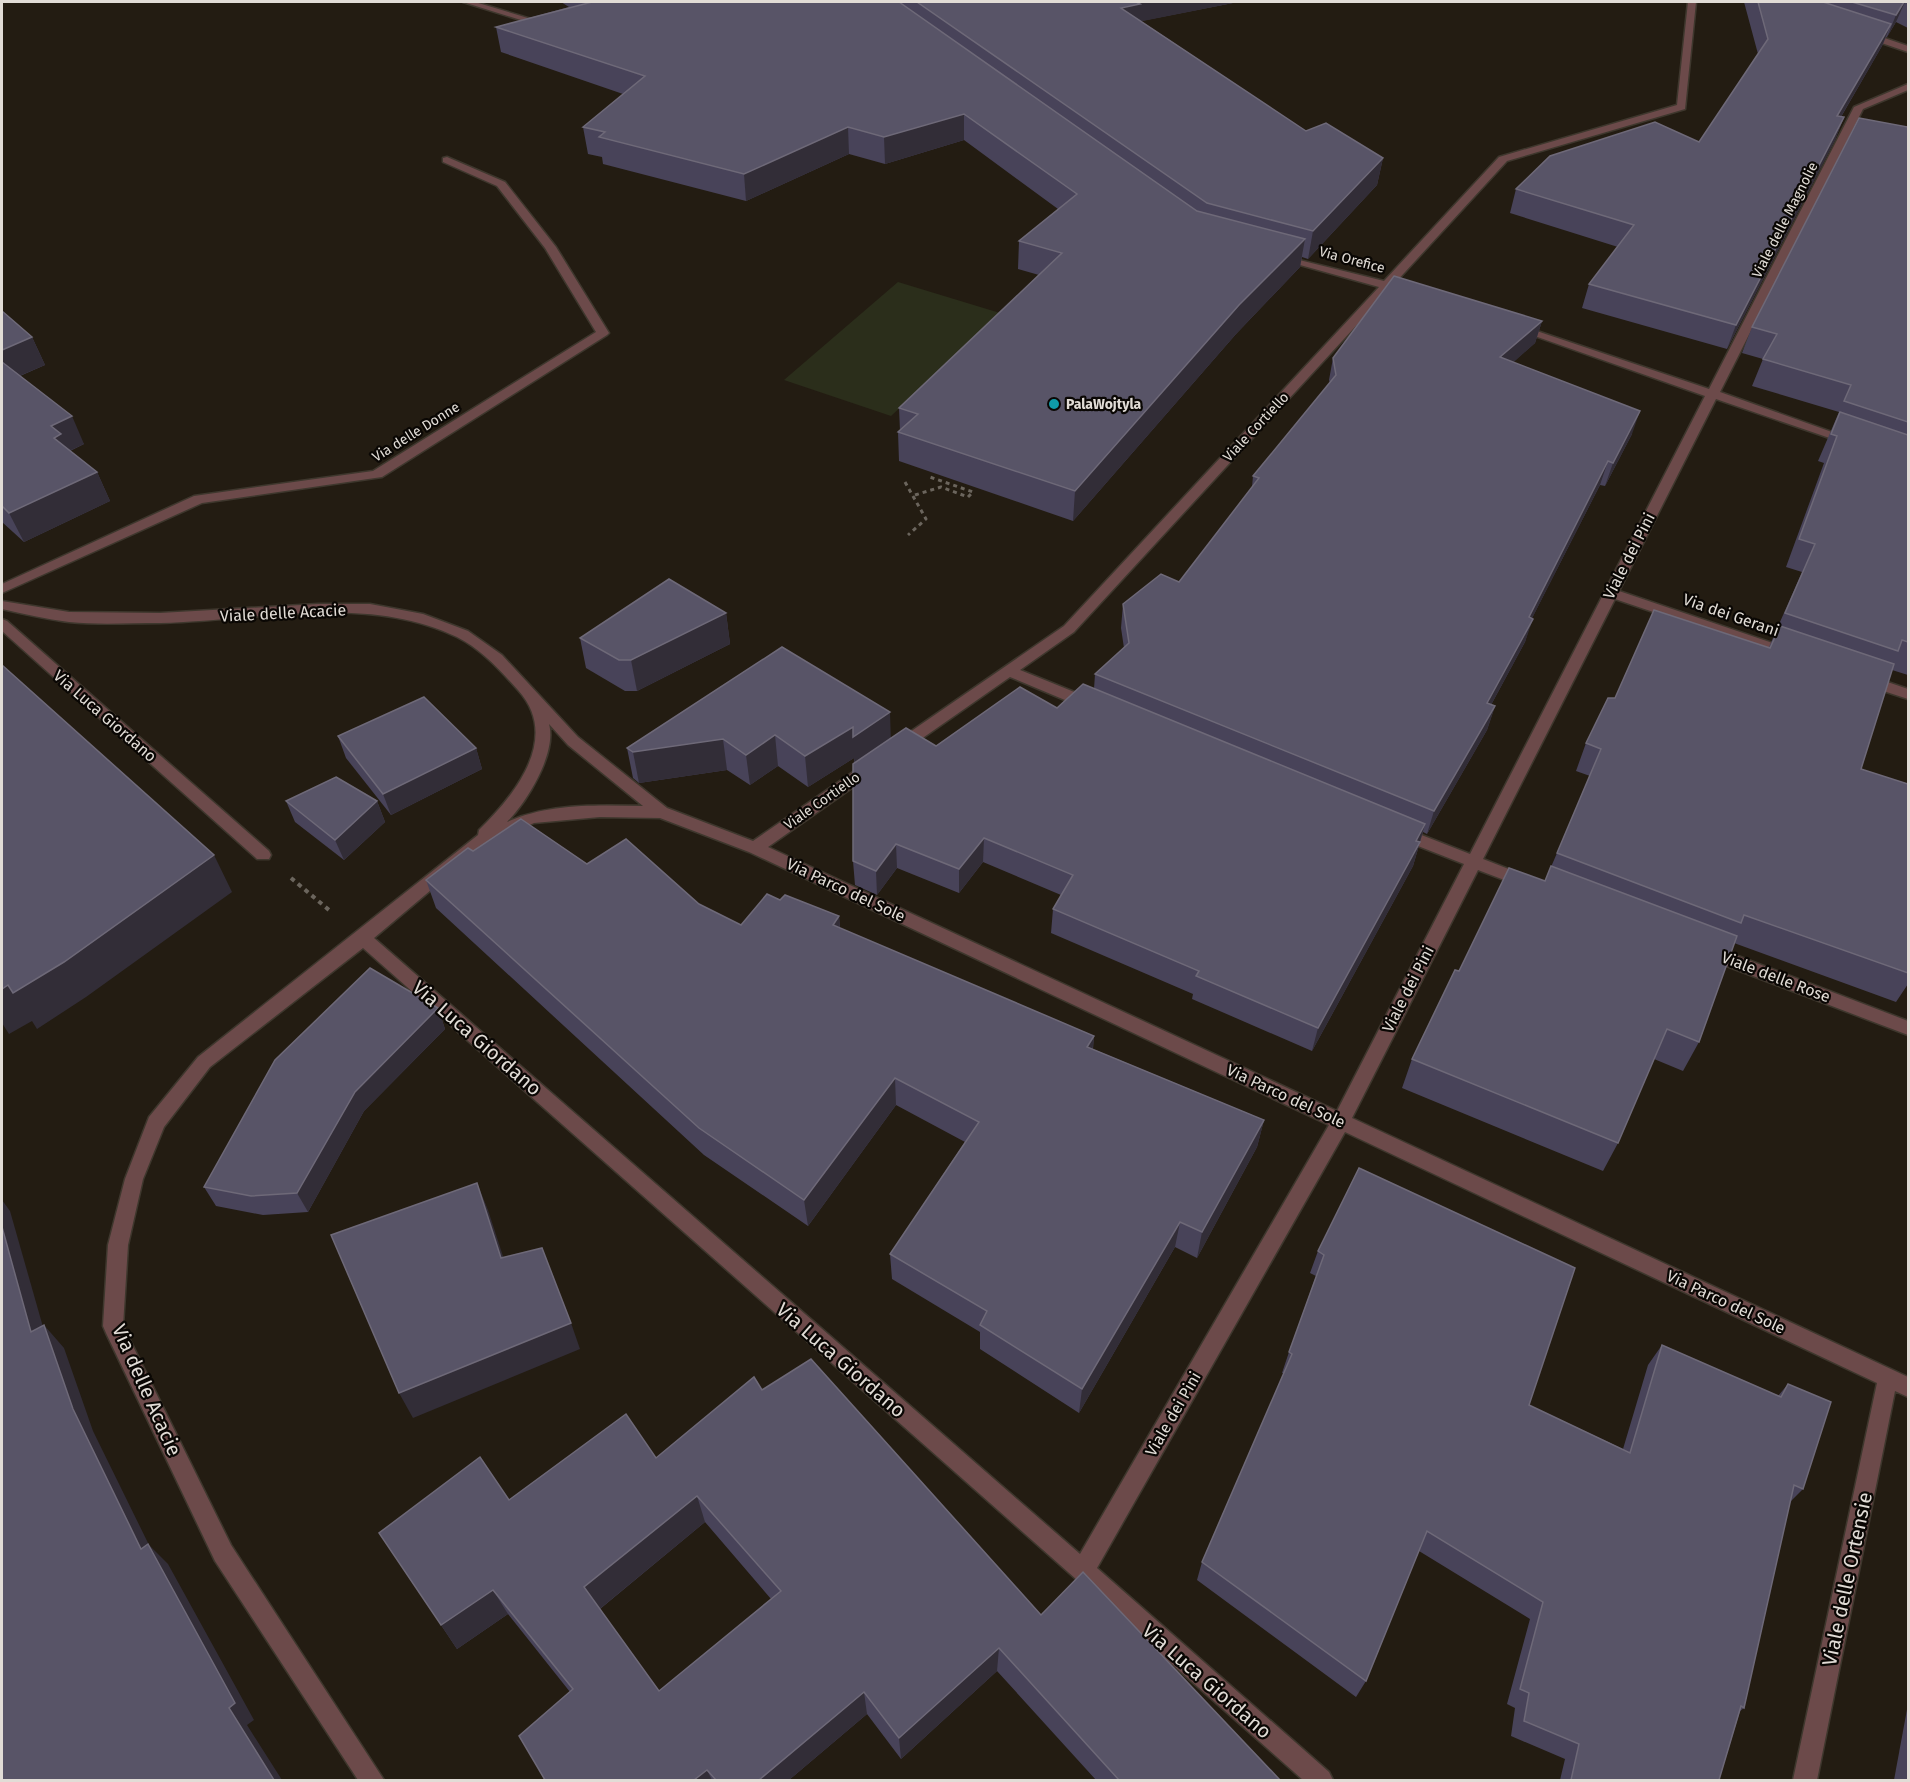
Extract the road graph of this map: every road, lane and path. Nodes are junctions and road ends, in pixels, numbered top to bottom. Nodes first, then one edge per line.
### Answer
1 (467, 2) edge
2 (1692, 2) edge
3 (559, 26) edge
4 (1855, 32) edge
5 (1908, 49) edge
6 (1908, 87) edge
7 (447, 160) dead end
8 (1266, 253) edge
9 (1387, 285) junction
10 (1410, 292) edge
11 (1511, 326) edge
12 (1713, 394) junction
13 (1865, 445) edge
14 (927, 476) edge
15 (905, 482) dead end
16 (915, 495) junction
17 (908, 535) dead end
18 (2, 589) edge
19 (1610, 593) junction
20 (2, 605) edge
21 (2, 624) edge
22 (1809, 661) edge
23 (1009, 671) junction
24 (1853, 676) edge
25 (1908, 694) edge
26 (535, 700) junction
27 (1108, 712) edge
28 (661, 812) junction
29 (1385, 826) edge
30 (476, 843) junction
31 (755, 848) junction
32 (263, 855) joint
33 (1473, 862) junction
34 (1540, 888) edge
35 (363, 938) junction
36 (1695, 946) edge
37 (1908, 1028) edge
38 (1341, 1122) junction
39 (1888, 1377) junction
40 (1908, 1387) edge
41 (1082, 1572) junction
42 (372, 1780) edge
43 (1321, 1780) edge
44 (1805, 1780) edge

1 - 3 street
2 - 9 street, Viale Cortiello
4 - 5 street
6 - 12 street, Viale delle Magnolie
7 - 18 street, Via delle Donne
8 - 9 street, Via Orefice
9 - 10 street, Via Orefice
9 - 23 street, Viale Cortiello
11 - 12 street
12 - 13 street
12 - 19 street, Viale dei Pini
14 - 16 path
15 - 16 path
16 - 17 path
19 - 22 street, Via dei Gerani
19 - 33 street, Viale dei Pini
20 - 26 street, Viale delle Acacie
21 - 32 street, Via Luca Giordano
23 - 27 street
23 - 31 street, Viale Cortiello
24 - 25 street
26 - 28 street, Viale delle Acacie
26 - 30 street, Viale delle Acacie
28 - 30 street, Viale delle Acacie
28 - 31 street, Via Parco del Sole
29 - 33 street
30 - 35 street, Viale delle Acacie
31 - 38 street, Via Parco del Sole
32 - 35 path
33 - 34 street
33 - 38 street, Viale dei Pini
35 - 41 street, Via Luca Giordano
35 - 42 street, Via delle Acacie
36 - 37 street, Viale delle Rose
38 - 39 street, Via Parco del Sole
38 - 41 street, Viale dei Pini
39 - 40 street, Via Parco del Sole
39 - 44 street, Viale delle Ortensie
41 - 43 street, Via Luca Giordano

